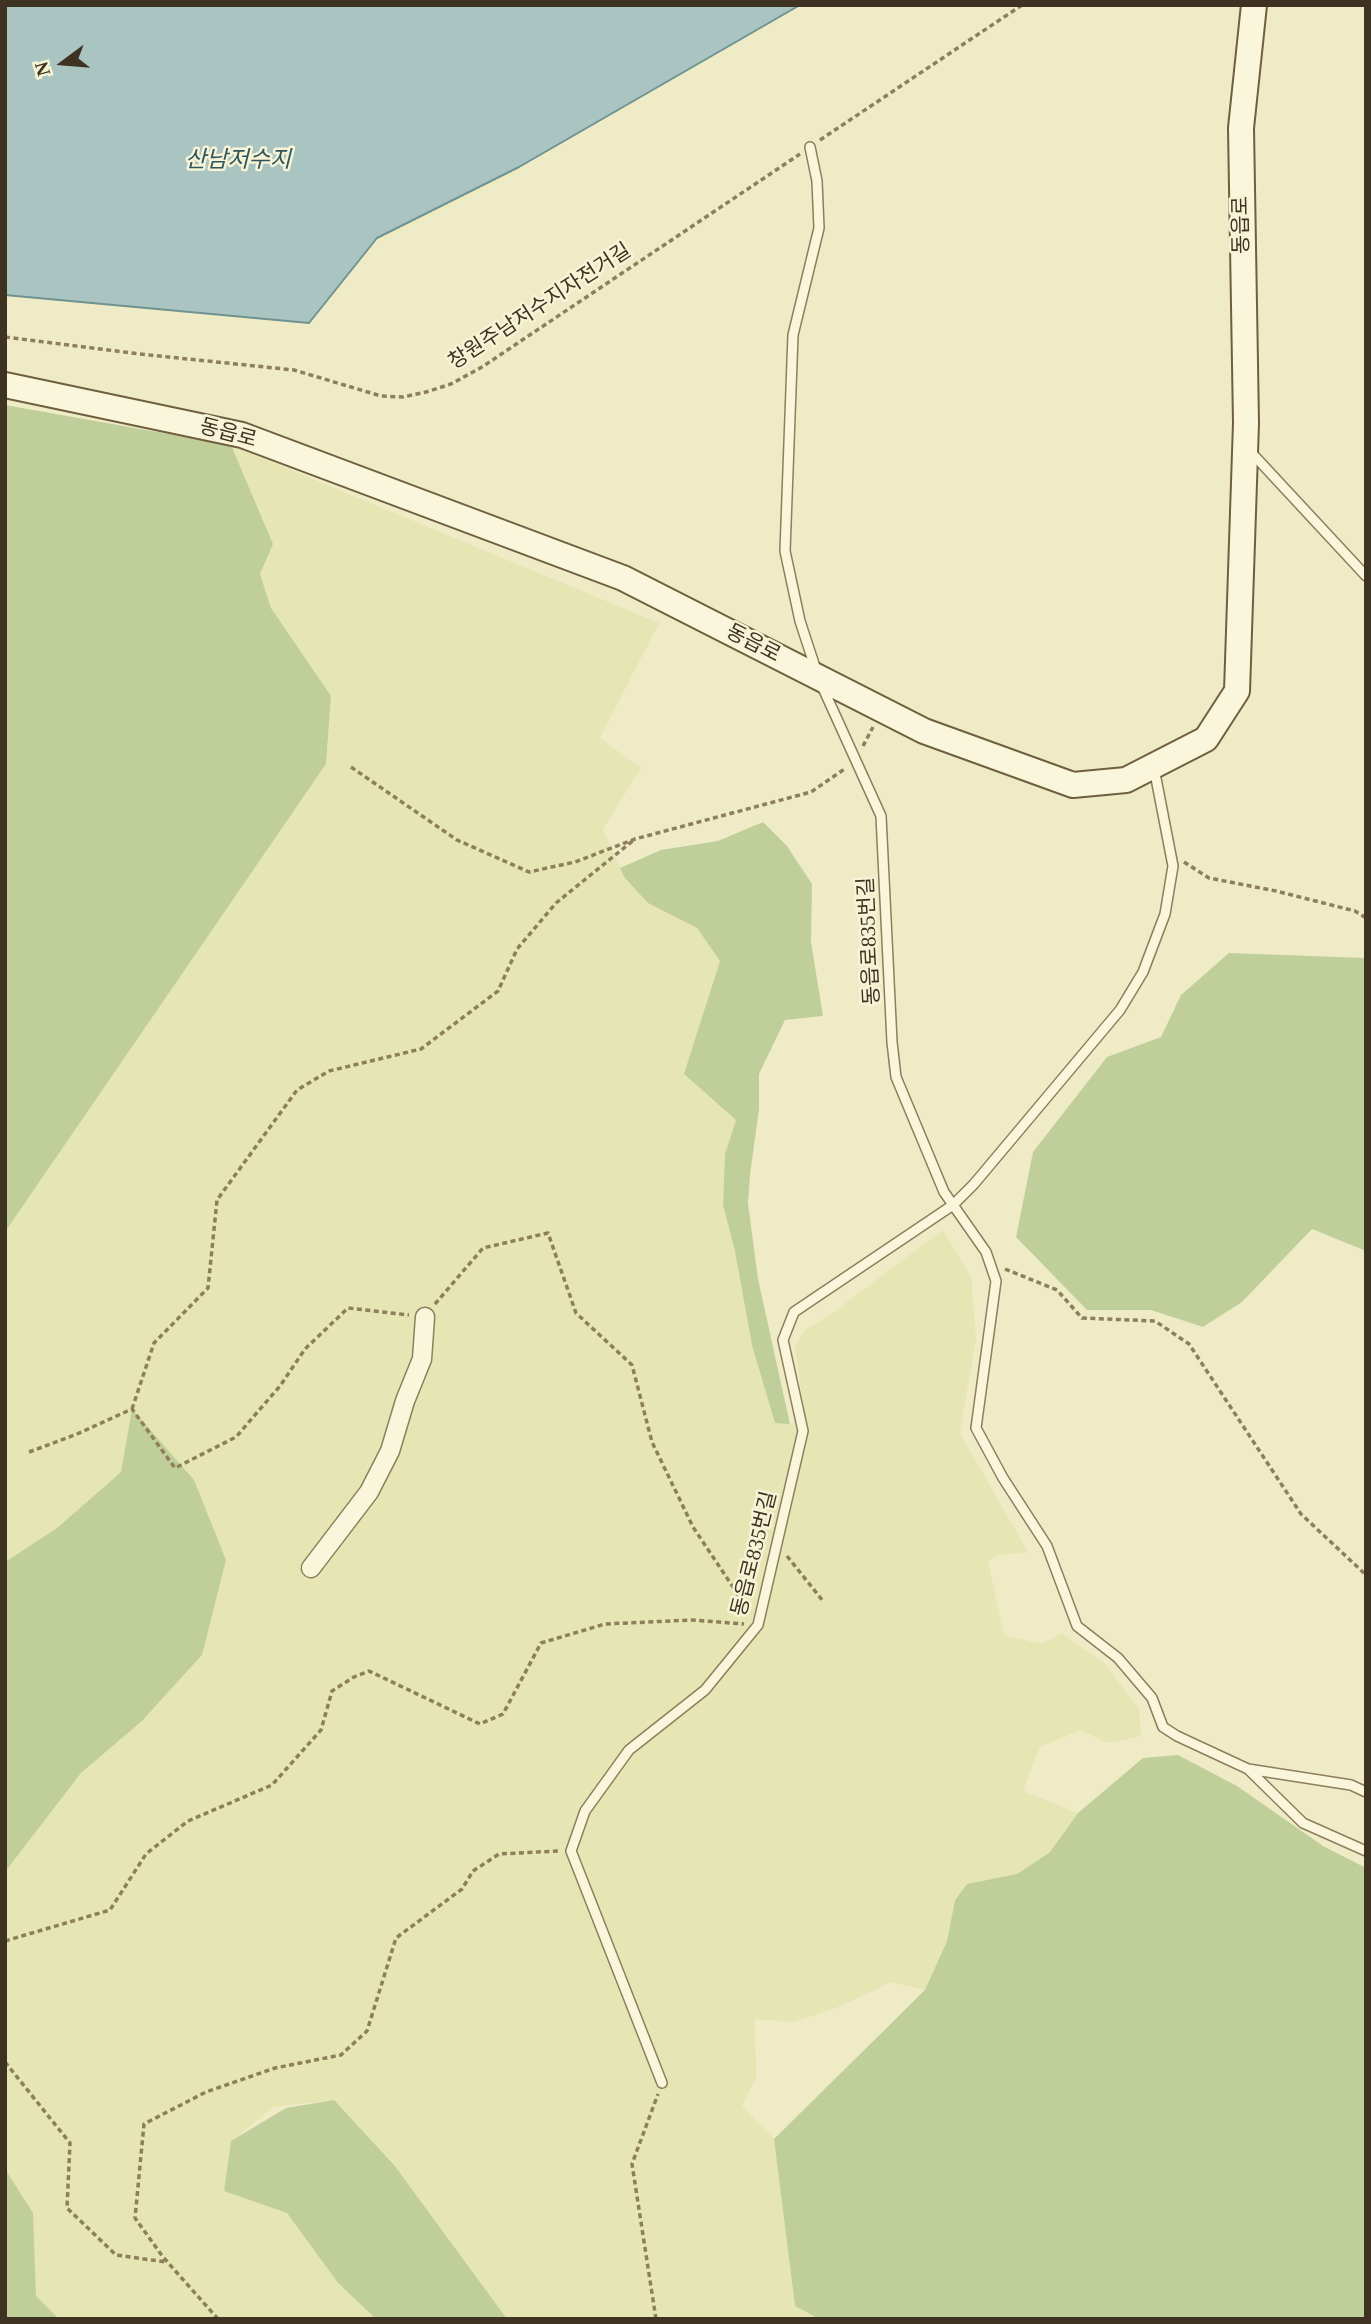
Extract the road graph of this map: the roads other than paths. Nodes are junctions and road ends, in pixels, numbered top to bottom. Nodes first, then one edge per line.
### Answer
1 (1254, 5) edge
2 (810, 148) road end
3 (5, 386) edge
4 (1245, 446) junction
5 (1366, 576) edge
6 (818, 677) junction
7 (1154, 766) junction
8 (953, 1205) junction
9 (425, 1317) road end
10 (311, 1568) dead end
11 (1248, 1769) junction
12 (1366, 1792) edge
13 (1366, 1851) edge
14 (662, 2082) road end

1 - 4 street, 동읍로
2 - 6 lane, 동읍로835번길
3 - 6 street, 동읍로
4 - 5 lane
4 - 7 street, 동읍로
6 - 7 street, 동읍로
6 - 8 lane, 동읍로835번길
7 - 8 lane, 동읍로835번길
8 - 11 lane, 동읍로835번길
8 - 14 lane, 동읍로835번길
9 - 10 street
11 - 12 lane
11 - 13 lane, 동읍로835번길

